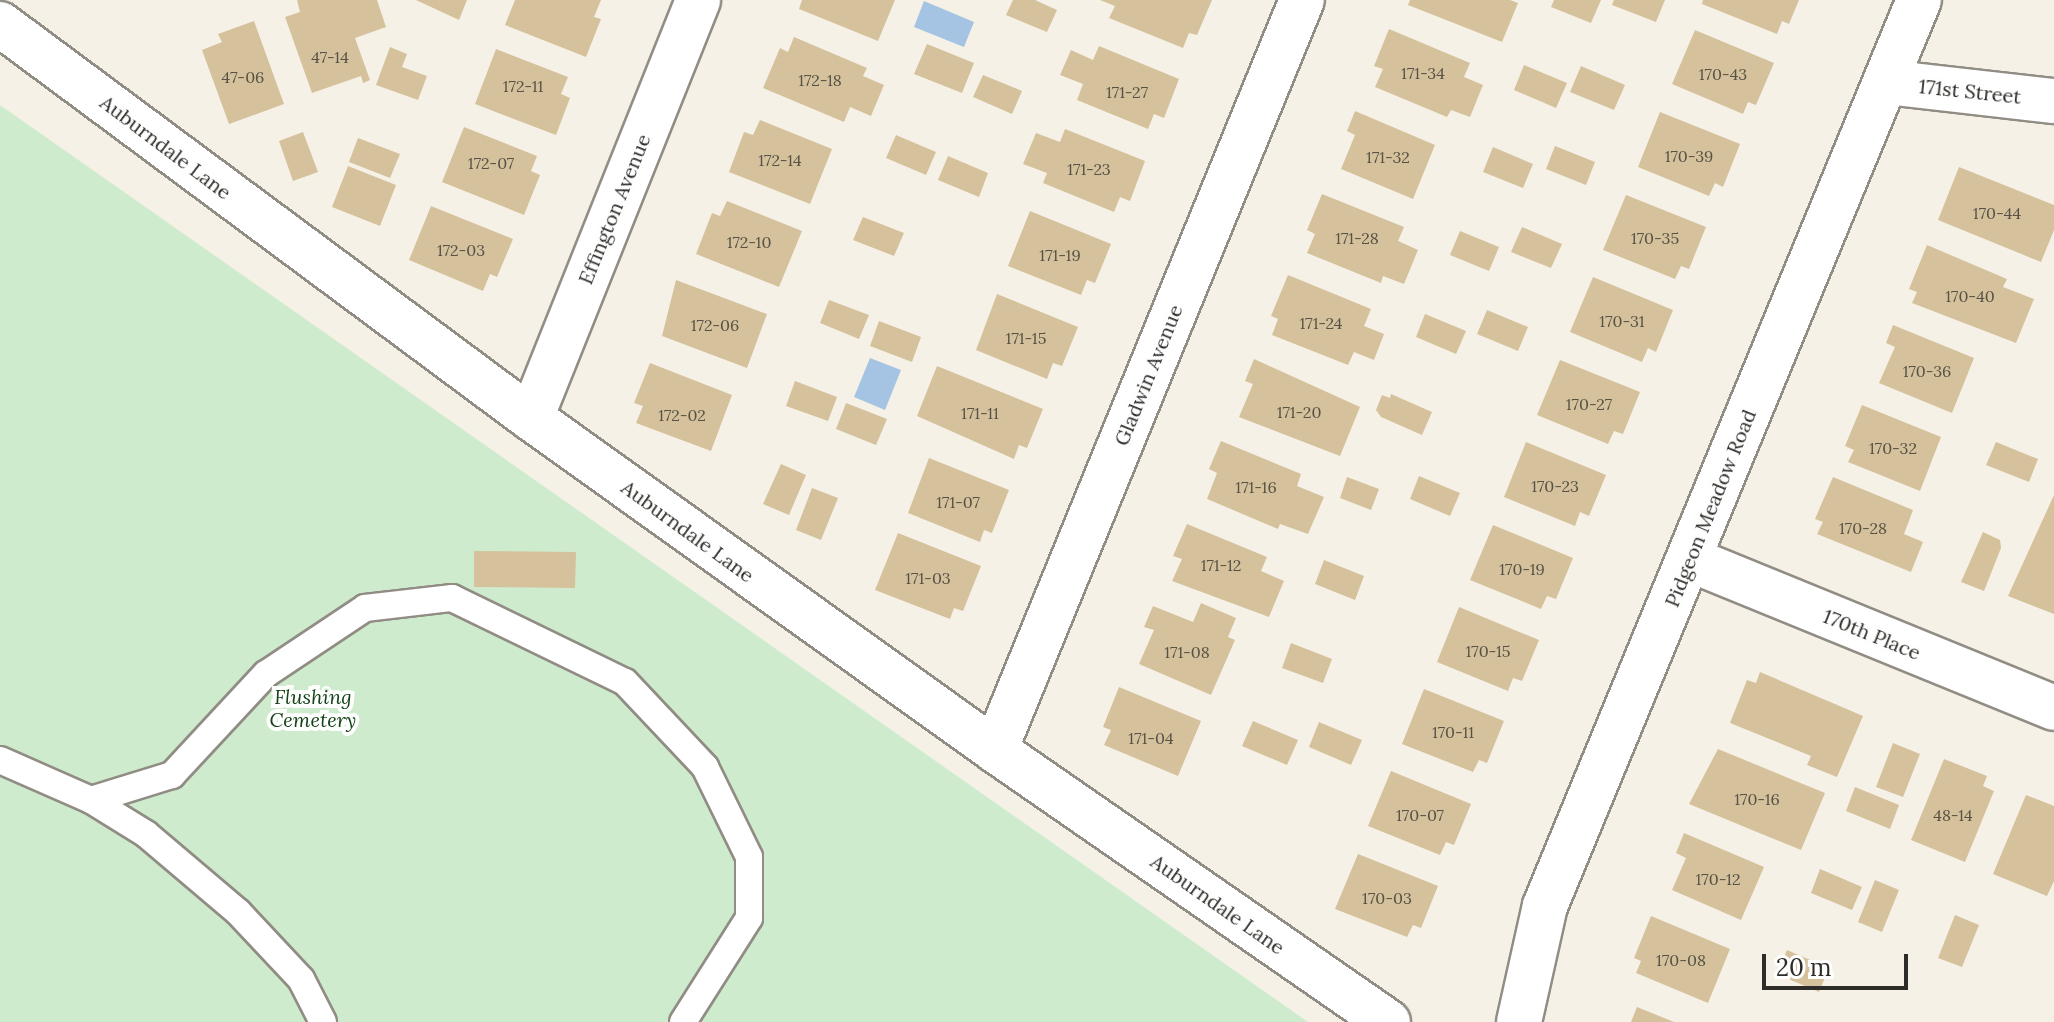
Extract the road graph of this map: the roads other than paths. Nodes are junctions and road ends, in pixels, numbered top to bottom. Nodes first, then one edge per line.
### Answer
1 (9, 0) edge
2 (698, 0) edge
3 (1302, 0) edge
4 (1919, 0) edge
5 (0, 3) edge
6 (0, 24) edge
7 (1886, 82) junction
8 (2054, 101) edge
9 (531, 418) junction
10 (1689, 559) junction
11 (2054, 708) edge
12 (995, 750) junction
13 (0, 760) edge
14 (91, 800) junction
15 (323, 1022) edge
16 (683, 1022) edge
17 (1388, 1022) edge
18 (1519, 1022) edge

1 - 5 street
2 - 9 street, Effington Avenue
3 - 12 street, Gladwin Avenue
4 - 7 street, Pidgeon Meadow Road
6 - 9 street, Auburndale Lane
7 - 8 street, 171st Street
7 - 10 street, Pidgeon Meadow Road
9 - 12 street, Auburndale Lane
10 - 11 street, 170th Place
10 - 18 street, Pidgeon Meadow Road
12 - 17 street, Auburndale Lane
13 - 14 lane
14 - 15 lane
14 - 16 lane

